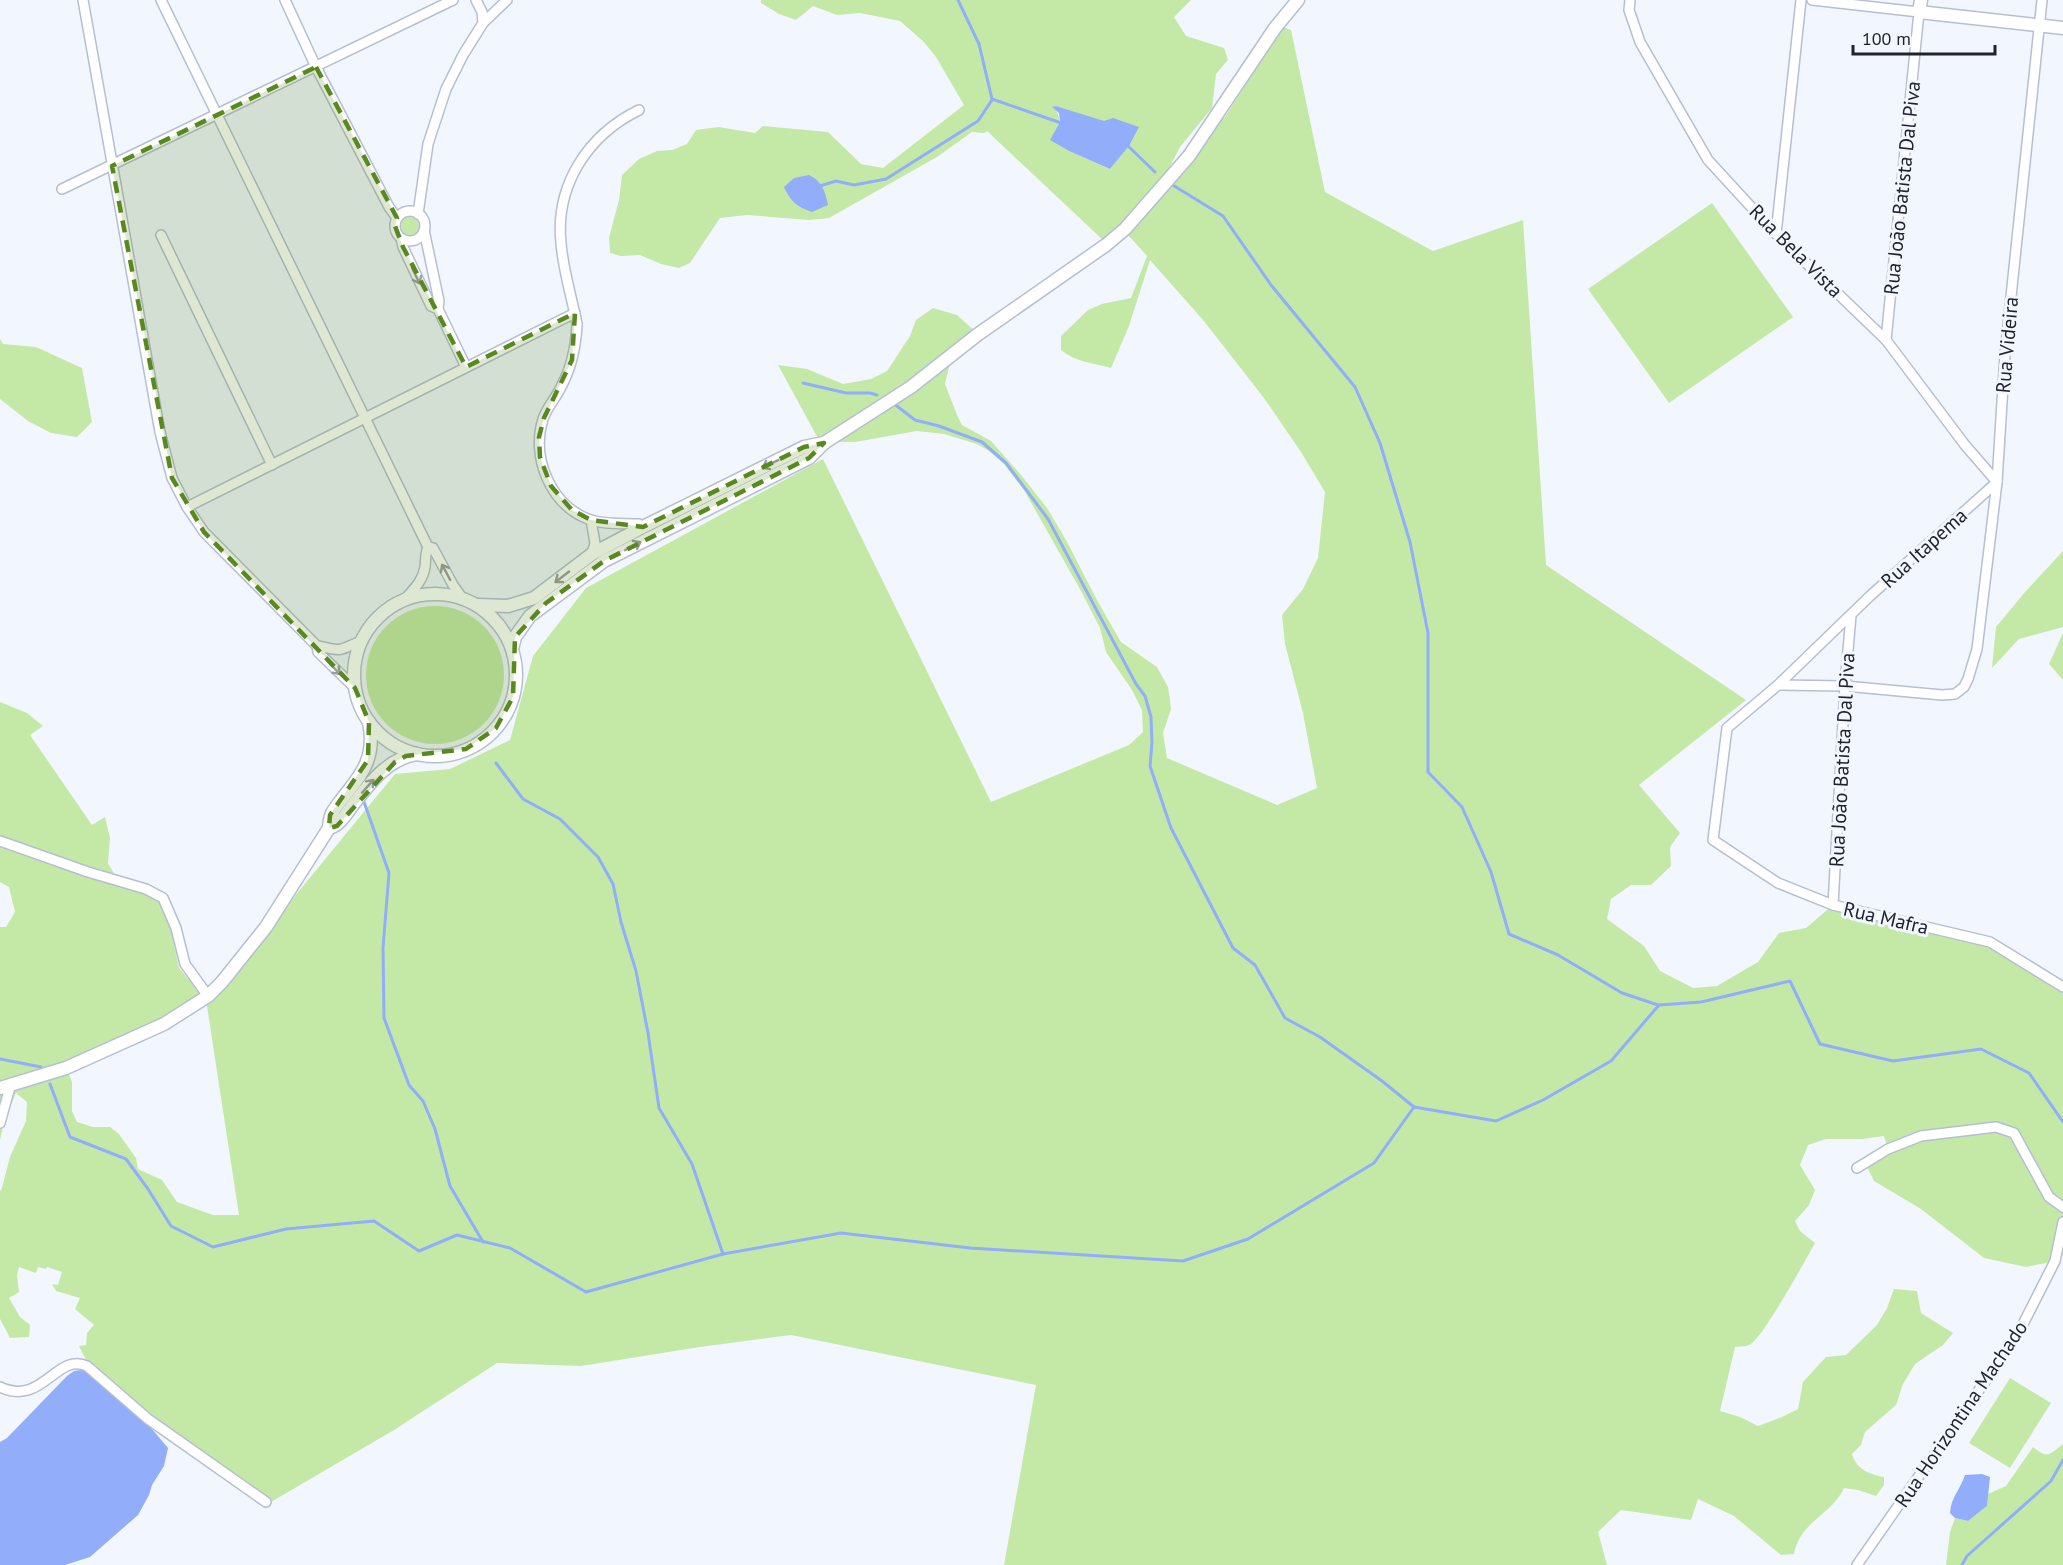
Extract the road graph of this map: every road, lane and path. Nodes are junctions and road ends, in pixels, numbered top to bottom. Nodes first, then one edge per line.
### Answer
1 (83, 0) edge
2 (162, 0) edge
3 (285, 0) edge
4 (453, 0) edge
5 (476, 0) edge
6 (507, 0) edge
7 (1298, 0) edge
8 (1630, 0) edge
9 (1801, 0) edge
10 (1812, 0) edge
11 (2042, 0) edge
12 (1920, 6) edge
13 (483, 23) junction
14 (2040, 26) junction
15 (2063, 28) edge
16 (316, 67) junction
17 (639, 110) dead end
18 (216, 115) junction
19 (112, 165) junction
20 (62, 189) dead end
21 (418, 214) junction
22 (397, 218) junction
23 (424, 230) junction
24 (1776, 234) junction
25 (161, 235) dead end
26 (401, 238) junction
27 (438, 309) junction
28 (575, 313) junction
29 (1886, 340) junction
30 (466, 367) junction
31 (364, 417) junction
32 (824, 443) junction
33 (272, 465) junction
34 (1997, 482) junction
35 (187, 507) junction
36 (591, 520) junction
37 (643, 527) junction
38 (428, 547) junction
39 (592, 554) junction
40 (404, 600) junction
41 (469, 601) junction
42 (1851, 615) junction
43 (361, 641) junction
44 (317, 646) junction
45 (512, 649) junction
46 (1778, 684) junction
47 (1845, 686) junction
48 (355, 688) junction
49 (369, 722) junction
50 (419, 754) junction
51 (329, 828) junction
52 (1713, 840) joint
53 (0, 841) edge
54 (1833, 905) junction
55 (2063, 987) edge
56 (208, 996) junction
57 (5, 1088) edge
58 (0, 1123) edge
59 (1857, 1168) dead end
60 (2063, 1207) edge
61 (2063, 1222) edge
62 (0, 1388) edge
63 (266, 1502) dead end
64 (1857, 1565) edge

1 - 19 street
2 - 18 street
3 - 16 street
4 - 16 street
5 - 13 street
6 - 13 street
7 - 32 street
8 - 24 street, Rua Bela Vista
9 - 24 street
10 - 12 street
11 - 14 street, Rua Videira
12 - 14 street
12 - 29 street, Rua João Batista Dal Piva
13 - 21 street
14 - 15 street
14 - 34 street, Rua Videira
16 - 18 street
16 - 22 street
17 - 28 street
18 - 19 street
18 - 31 street
19 - 20 street
19 - 35 street
21 - 22 street
21 - 23 street
22 - 26 street
23 - 26 street
23 - 27 street
24 - 29 street, Rua Bela Vista
25 - 33 street
26 -> 27 street
27 - 30 street
28 - 30 street
28 - 36 street
29 - 34 street, Rua Bela Vista
30 - 31 street
31 - 33 street
31 - 38 street
32 -> 37 street
45 -> 32 street
33 - 35 street
34 - 42 street, Rua Itapema
34 - 47 street, Rua Videira
35 - 44 street
36 - 37 street
36 - 39 street
37 - 39 street
38 - 40 street
41 -> 38 street
39 -> 41 street
40 - 41 street
40 - 43 street
41 - 45 street
42 - 46 street, Rua Itapema
42 - 47 street, Rua João Batista Dal Piva
43 - 44 street
43 - 48 street
44 -> 48 street
45 - 50 street
46 - 47 street
46 - 52 street, Rua Itapema
47 - 54 street, Rua João Batista Dal Piva
48 - 49 street
49 - 50 street
49 - 51 street
51 -> 50 street
51 - 56 street
52 - 54 street, Rua Mafra
53 - 56 street
54 - 55 street, Rua Mafra
56 - 57 street
57 - 58 street
59 - 60 street
61 - 64 street, Rua Horizontina Machado
62 - 63 street

